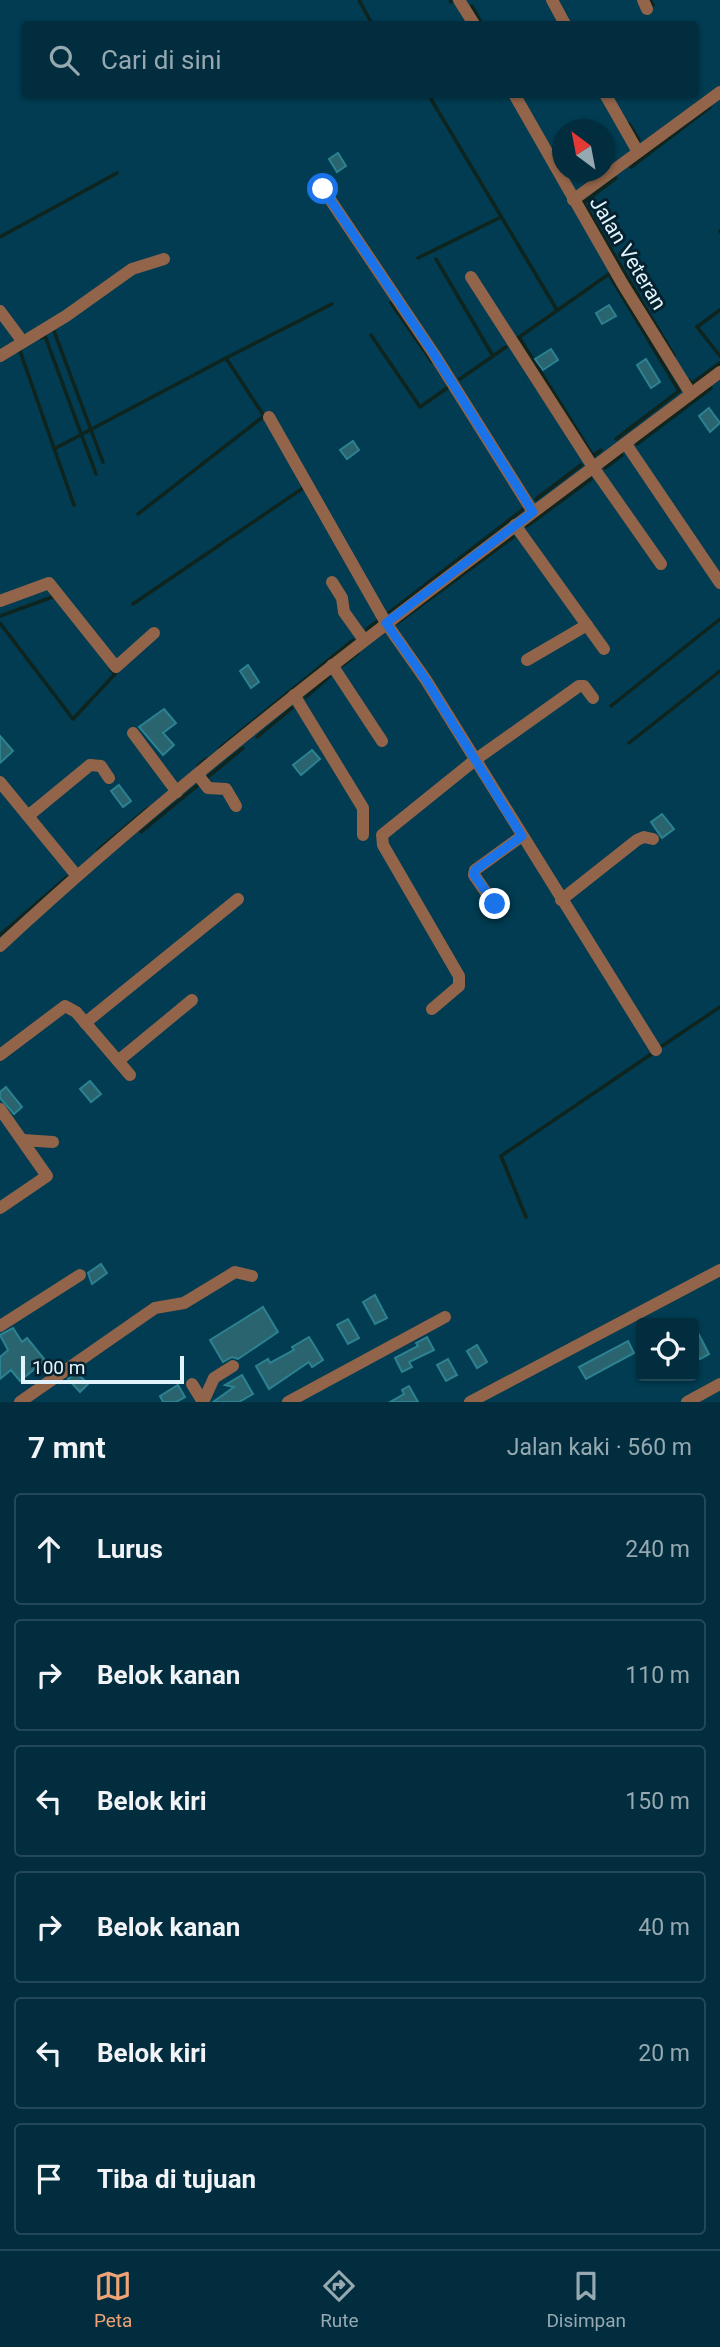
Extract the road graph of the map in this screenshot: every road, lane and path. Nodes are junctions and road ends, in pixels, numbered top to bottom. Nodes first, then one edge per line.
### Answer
1 (552, 0) edge
2 (462, 1) edge
3 (472, 21) edge
4 (563, 21) edge
5 (720, 92) edge
6 (516, 98) edge
7 (607, 98) edge
8 (638, 152) junction
9 (323, 189) dead end
10 (573, 200) junction
11 (164, 259) dead end
12 (471, 277) dead end
13 (0, 311) edge
14 (23, 342) junction
15 (0, 356) edge
16 (720, 372) edge
17 (691, 394) junction
18 (269, 417) dead end
19 (625, 444) junction
20 (593, 467) junction
21 (533, 512) junction
22 (515, 525) junction
23 (662, 564) dead end
24 (332, 582) dead end
25 (720, 583) edge
26 (0, 601) edge
27 (386, 623) junction
28 (587, 625) junction
29 (155, 633) dead end
30 (364, 640) junction
31 (604, 649) dead end
32 (527, 660) dead end
33 (332, 665) junction
34 (294, 695) junction
35 (593, 698) dead end
36 (133, 733) dead end
37 (382, 741) dead end
38 (475, 760) junction
39 (198, 775) junction
40 (109, 778) dead end
41 (0, 782) edge
42 (177, 792) junction
43 (236, 806) dead end
44 (28, 816) junction
45 (363, 835) dead end
46 (522, 836) junction
47 (653, 839) dead end
48 (77, 876) junction
49 (238, 899) dead end
50 (561, 900) junction
51 (495, 904) dead end
52 (0, 946) edge
53 (192, 1000) dead end
54 (432, 1009) dead end
55 (85, 1023) junction
56 (656, 1050) dead end
57 (0, 1055) edge
58 (118, 1060) junction
59 (130, 1075) dead end
60 (0, 1109) edge
61 (23, 1140) junction
62 (53, 1142) dead end
63 (0, 1208) edge
64 (720, 1270) edge
65 (80, 1275) dead end
66 (252, 1276) dead end
67 (444, 1317) dead end
68 (0, 1326) edge
69 (233, 1366) dead end
70 (192, 1384) dead end
71 (720, 1384) edge
72 (20, 1402) edge
73 (203, 1402) edge
74 (288, 1402) edge
75 (470, 1402) edge
76 (687, 1402) edge

1 - 4 street
2 - 3 street
5 - 8 street
6 - 10 street, Jalan Veteran
7 - 8 street
8 - 10 street
9 - 21 street
10 - 17 street, Jalan Veteran
11 - 14 street
12 - 20 street
13 - 14 street
14 - 15 street
16 - 17 street
17 - 19 street
18 - 27 street
19 - 20 street
19 - 25 street
20 - 21 street
20 - 23 street
21 - 22 street
22 - 27 street
22 - 28 street
24 - 30 street
26 - 29 street
27 - 30 street
27 - 38 street
28 - 31 street
28 - 32 street
30 - 33 street
33 - 34 street
33 - 37 street
34 - 39 street
34 - 45 street
35 - 38 street
36 - 42 street
38 - 46 street
38 - 54 street
39 - 42 street
39 - 43 street
40 - 44 street
41 - 44 street
42 - 48 street
44 - 48 street
46 - 50 street
46 - 51 street
47 - 50 street
48 - 52 street
49 - 55 street
50 - 56 street
53 - 58 street
55 - 57 street
55 - 58 street
58 - 59 street
60 - 61 street
61 - 62 street
61 - 63 street
64 - 75 street
65 - 68 street
66 - 72 street
67 - 74 street
69 - 73 street
70 - 73 street
71 - 76 street

